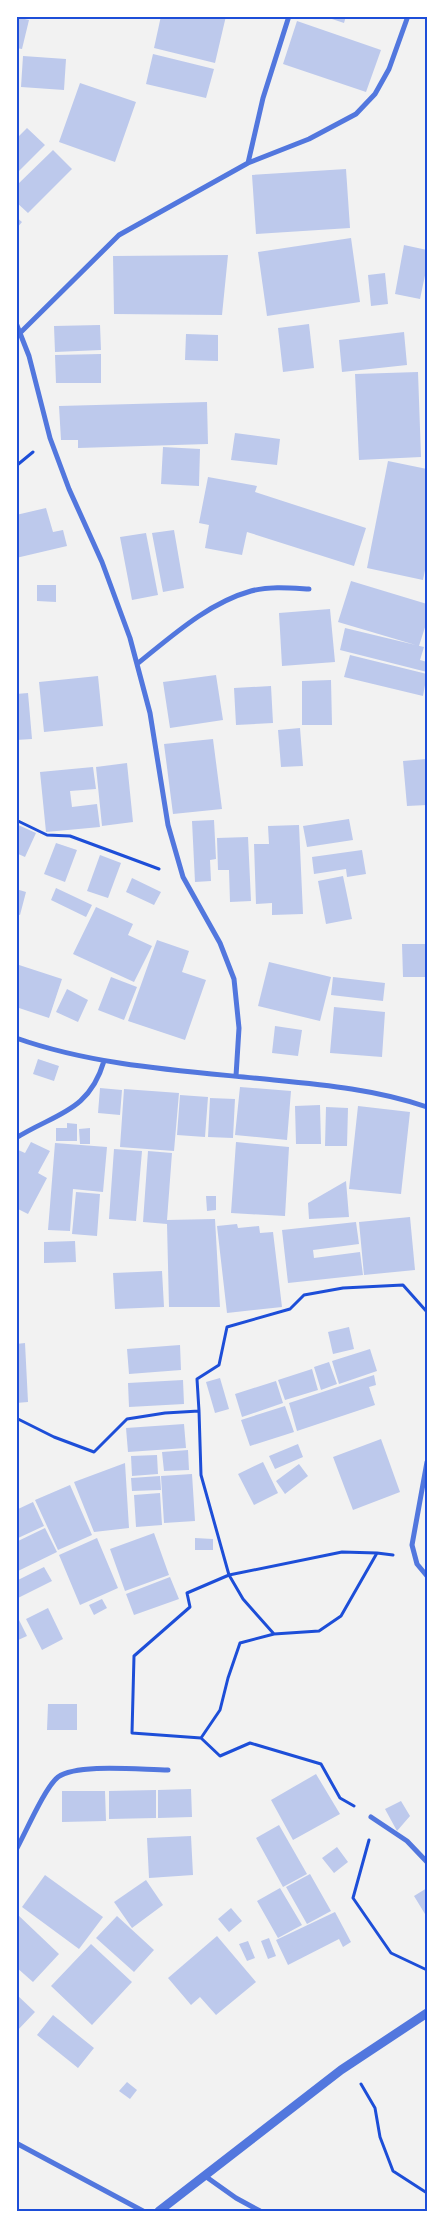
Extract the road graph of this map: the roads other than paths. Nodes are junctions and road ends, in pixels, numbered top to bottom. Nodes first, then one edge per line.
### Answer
1 (289, 16) edge
2 (408, 16) edge
3 (248, 163) junction
4 (16, 323) edge
5 (21, 332) junction
6 (310, 589) dead end
7 (137, 664) junction
8 (16, 1038) edge
9 (104, 1061) junction
10 (236, 1076) junction
11 (427, 1108) edge
12 (16, 1138) edge
13 (427, 1462) edge
14 (427, 1576) edge
15 (168, 1770) dead end
16 (371, 1817) road end
17 (16, 1850) edge
18 (427, 1862) edge
19 (427, 2013) edge
20 (16, 2143) edge
21 (205, 2176) junction
22 (143, 2211) edge
23 (159, 2211) edge
24 (260, 2211) edge

1 - 3 street
2 - 3 street
3 - 5 street
4 - 5 street
5 - 7 street
6 - 7 street
7 - 10 street
8 - 9 street
9 - 10 street
9 - 12 street
10 - 11 street
13 - 14 street
15 - 17 street
16 - 18 street
19 - 21 street
20 - 22 street
21 - 23 street
21 - 24 street

